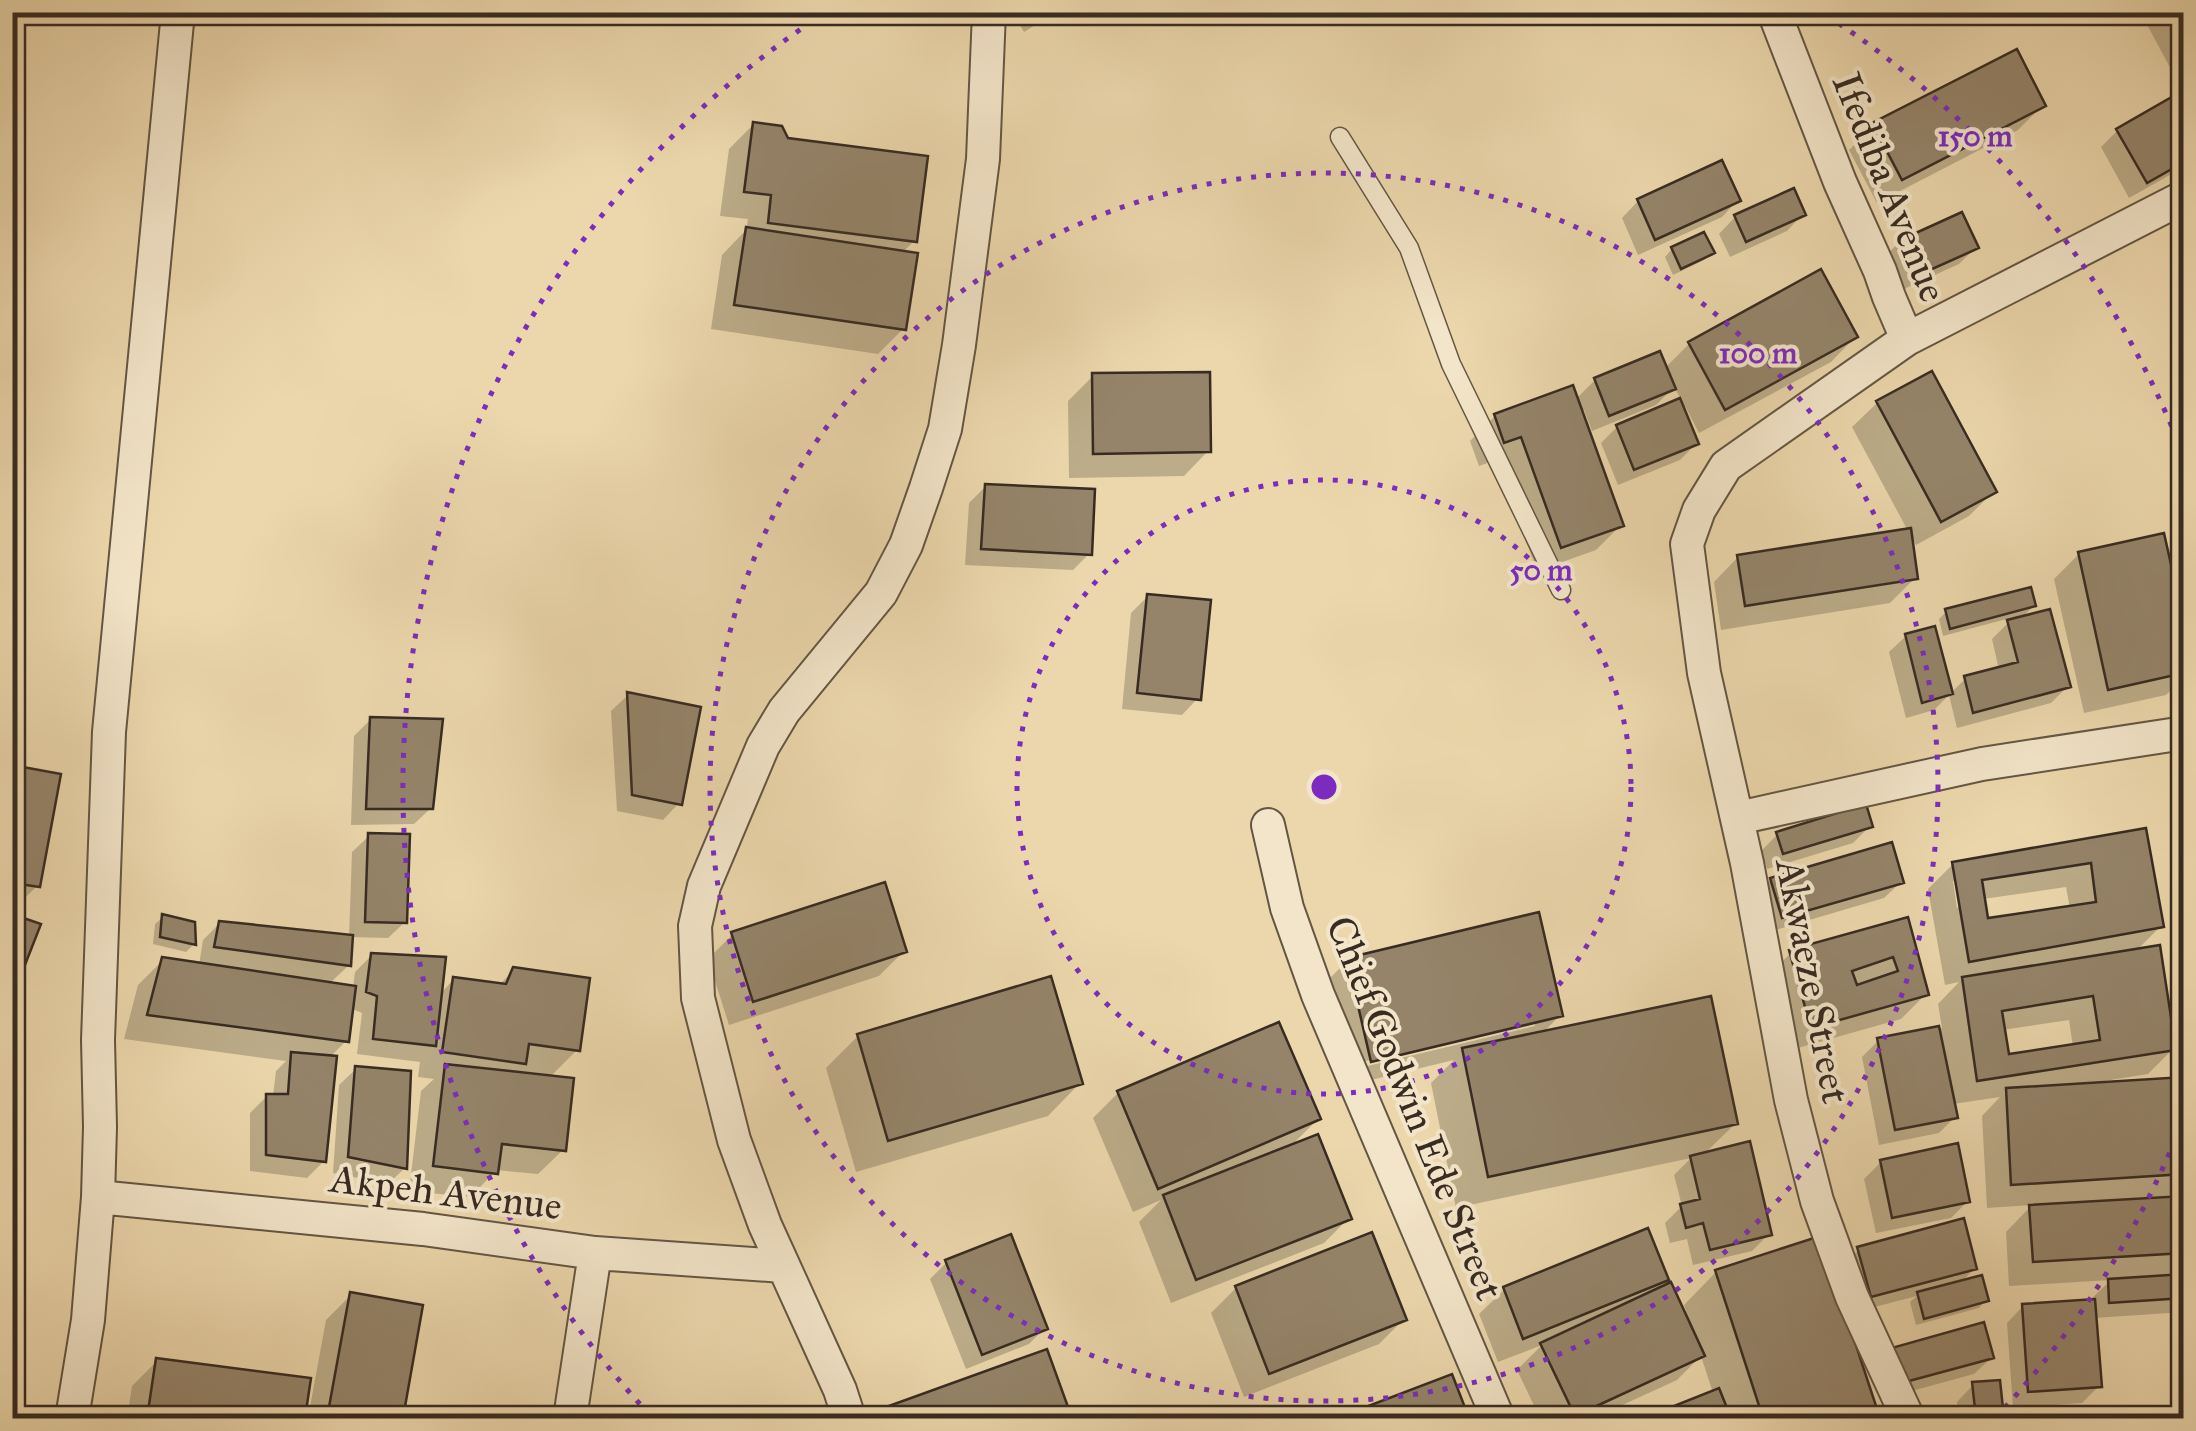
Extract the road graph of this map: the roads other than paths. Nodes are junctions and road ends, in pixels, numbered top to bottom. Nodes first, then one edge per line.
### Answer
1 (178, 12) edge
2 (989, 12) edge
3 (1774, 12) edge
4 (1340, 137) dead end
5 (2184, 197) edge
6 (1907, 339) junction
7 (1561, 590) dead end
8 (2184, 733) edge
9 (1738, 818) junction
10 (1268, 825) dead end
11 (98, 1197) junction
12 (595, 1253) junction
13 (783, 1266) junction
14 (72, 1418) edge
15 (570, 1418) edge
16 (849, 1418) edge
17 (1498, 1418) edge
18 (1908, 1418) edge

1 - 11 street
2 - 13 street
3 - 6 street, Ifediba Avenue
4 - 7 lane
5 - 6 street
6 - 9 street, Akwaeze Street
8 - 9 street
9 - 18 street, Akwaeze Street
10 - 17 street, Chief Godwin Ede Street
11 - 12 street, Akpeh Avenue
11 - 14 street
12 - 13 street, Akpeh Avenue
12 - 15 street
13 - 16 street

